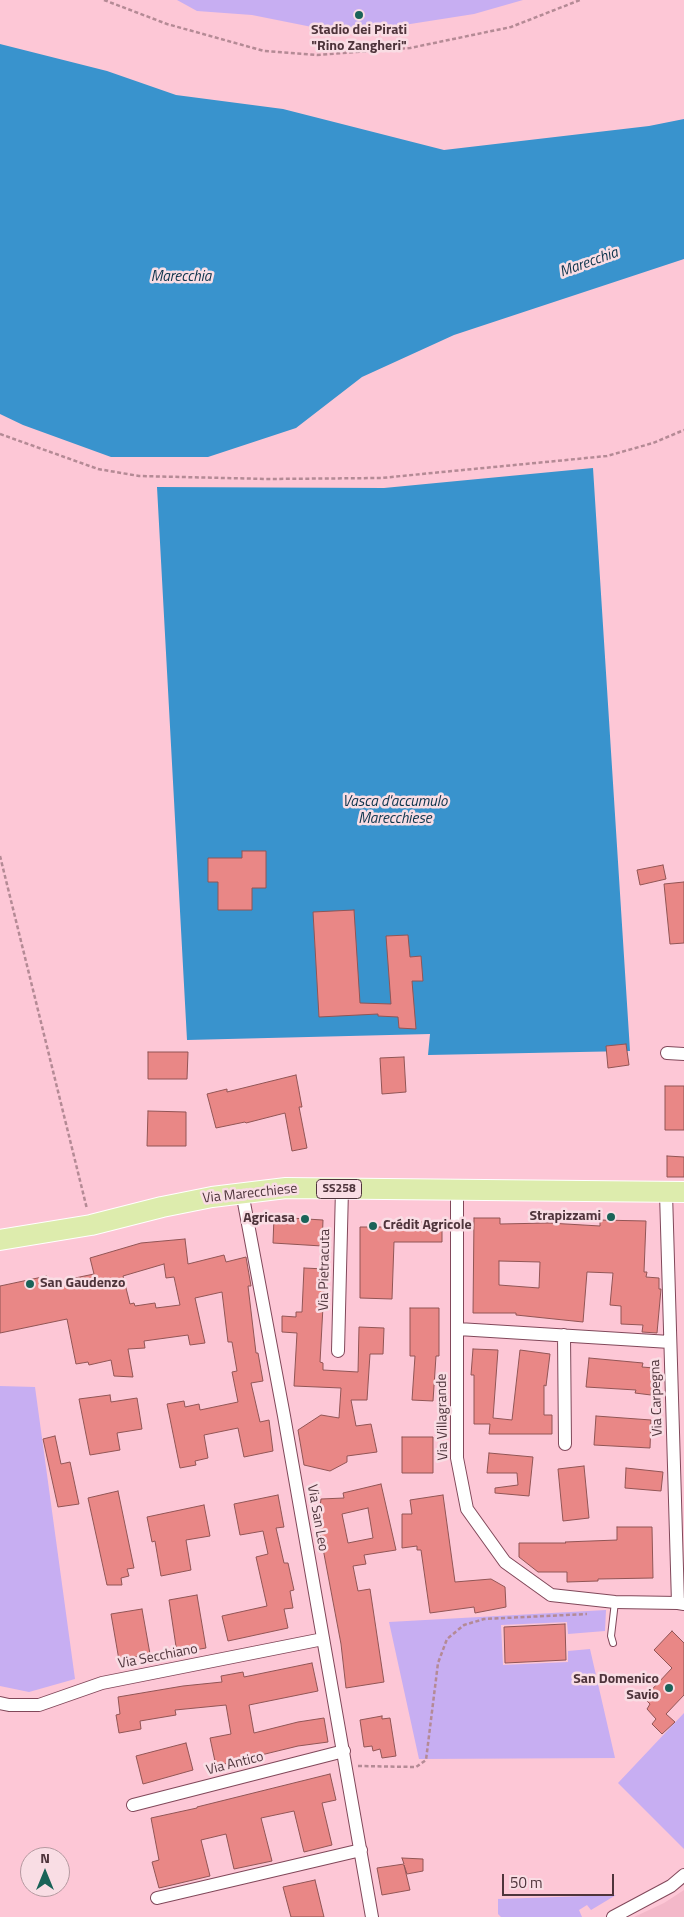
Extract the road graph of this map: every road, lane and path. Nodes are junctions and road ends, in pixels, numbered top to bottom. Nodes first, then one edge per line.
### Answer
1 (104, 0) edge
2 (580, 0) edge
3 (684, 430) edge
4 (0, 434) edge
5 (0, 856) edge
6 (667, 1053) dead end
7 (684, 1054) edge
8 (342, 1189) junction
9 (458, 1190) junction
10 (242, 1192) junction
11 (675, 1193) edge
12 (91, 1224) junction
13 (0, 1240) edge
14 (458, 1329) junction
15 (564, 1335) junction
16 (670, 1342) junction
17 (338, 1352) dead end
18 (565, 1444) dead end
19 (681, 1603) edge
20 (614, 1607) junction
21 (323, 1639) junction
22 (613, 1643) dead end
23 (0, 1703) edge
24 (344, 1752) junction
25 (346, 1765) junction
26 (133, 1805) dead end
27 (361, 1850) junction
28 (684, 1875) edge
29 (157, 1898) dead end
30 (372, 1917) edge
31 (613, 1917) edge

1 - 2 path
3 - 4 path
5 - 12 path
6 - 7 street
8 - 9 main road, Via Marecchiese / SS258
8 - 10 main road, Via Marecchiese / SS258
8 - 17 street, Via Pietracuta
9 - 11 main road, Via Marecchiese / SS258
9 - 14 street, Via Villagrande
10 - 12 main road, Via Marecchiese / SS258
10 - 21 street, Via San Leo
11 - 16 street, Via Carpegna
12 - 13 main road, Via Marecchiese / SS258
14 - 15 street
14 - 20 street, Via Villagrande
15 - 16 street
15 - 18 street
16 - 19 street, Via Carpegna
19 - 20 street, Via Villagrande
20 - 22 lane
20 - 25 path
21 - 23 street, Via Secchiano
21 - 24 street, Via San Leo
24 - 25 street, Via San Leo
24 - 26 street, Via Antico
25 - 27 street, Via San Leo
27 - 29 street
27 - 30 street, Via San Leo
28 - 31 street

